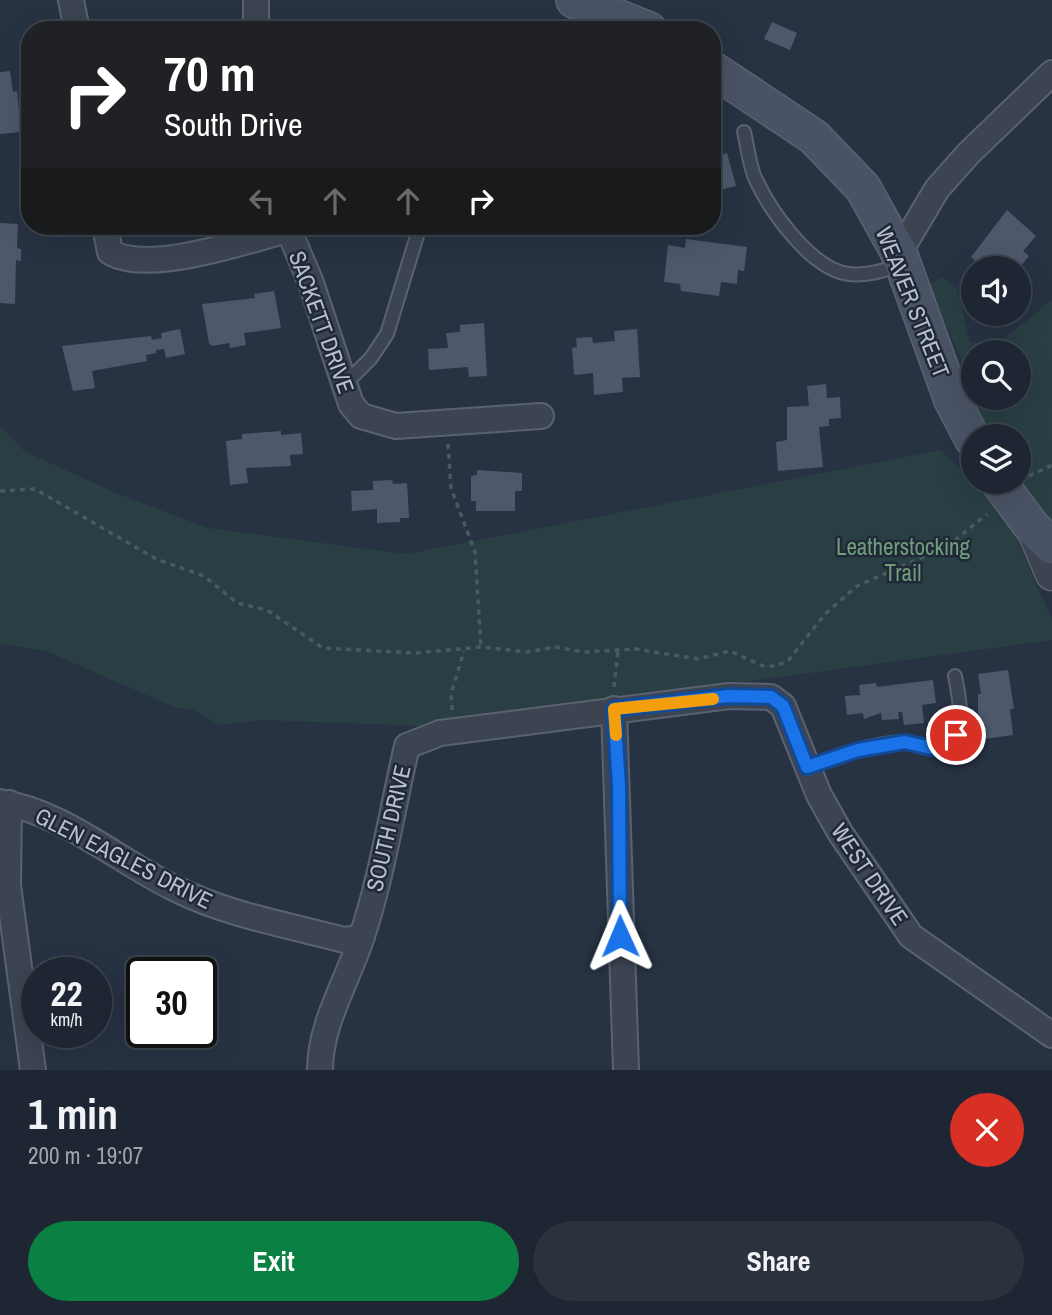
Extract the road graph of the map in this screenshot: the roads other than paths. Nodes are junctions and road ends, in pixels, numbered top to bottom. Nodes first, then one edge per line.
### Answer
1 (71, 0) edge
2 (256, 0) edge
3 (574, 0) edge
4 (75, 21) edge
5 (256, 21) edge
6 (626, 21) edge
7 (1052, 73) edge
8 (721, 75) edge
9 (744, 132) dead end
10 (107, 235) edge
11 (262, 235) edge
12 (291, 235) edge
13 (417, 235) edge
14 (901, 259) junction
15 (345, 384) junction
16 (541, 416) dead end
17 (965, 424) edge
18 (1020, 494) edge
19 (1042, 537) edge
20 (1052, 574) edge
21 (955, 676) dead end
22 (729, 696) joint
23 (614, 709) junction
24 (807, 767) junction
25 (5, 802) edge
26 (362, 937) junction
27 (1052, 1035) edge
28 (33, 1070) edge
29 (320, 1070) edge
30 (626, 1070) edge

1 - 4 street
2 - 5 street
3 - 6 main road
7 - 14 street
8 - 14 main road, WEAVER STREET
9 - 14 lane
10 - 11 street
12 - 15 street, SACKETT DRIVE
13 - 15 lane
14 - 17 main road, WEAVER STREET
15 - 16 street, SACKETT DRIVE
18 - 19 main road
19 - 20 street
21 - 24 lane
22 - 23 street, SOUTH DRIVE
22 - 24 street, WEST DRIVE
23 - 26 street, SOUTH DRIVE
23 - 30 street
24 - 27 street, WEST DRIVE
25 - 26 street, GLEN EAGLES DRIVE
25 - 28 street, GLEN EAGLES DRIVE
26 - 29 street, SOUTH DRIVE

